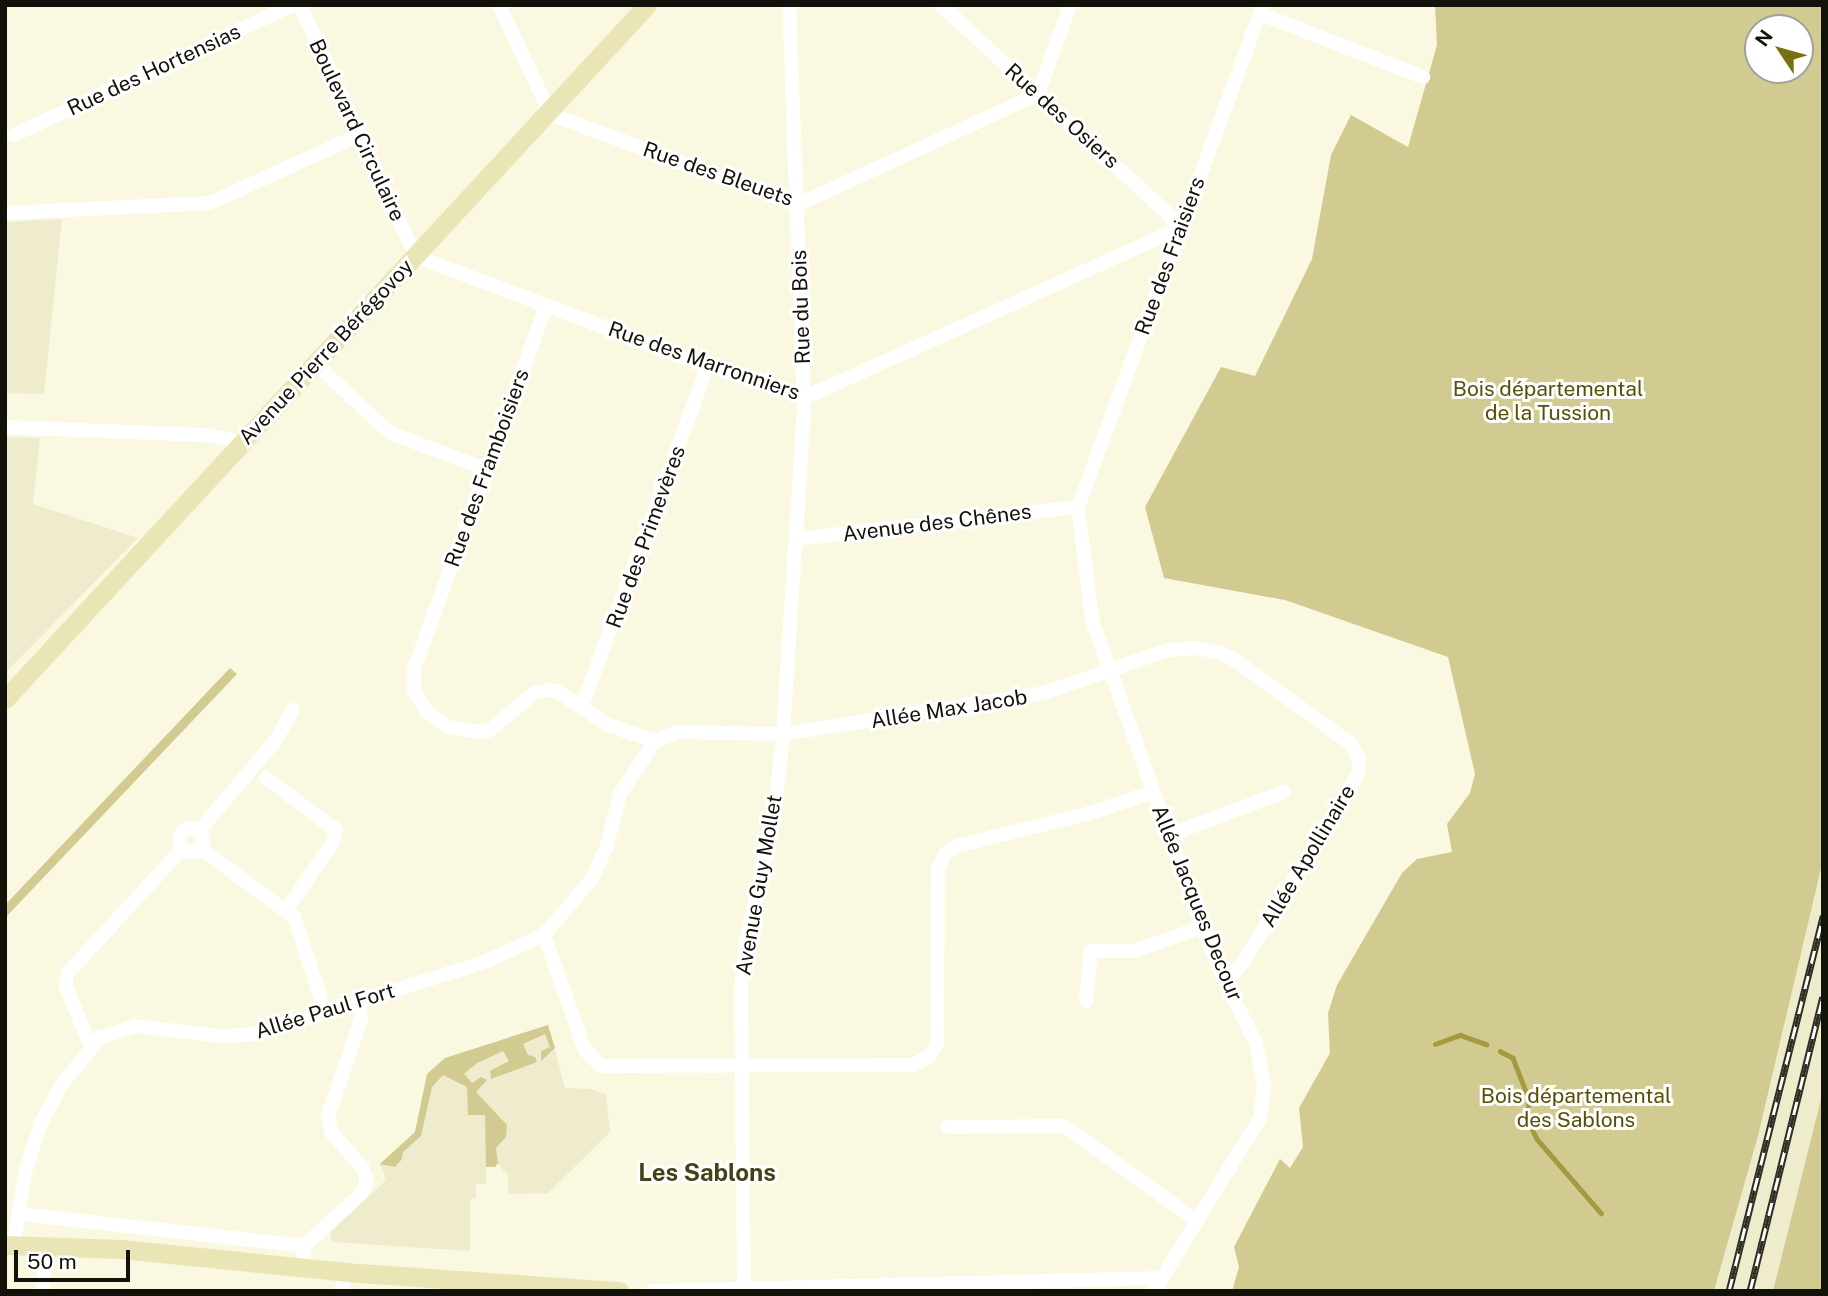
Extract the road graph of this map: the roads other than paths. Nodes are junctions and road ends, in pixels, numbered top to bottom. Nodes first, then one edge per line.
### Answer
1 (293, 5) edge
2 (300, 5) edge
3 (499, 5) edge
4 (647, 5) edge
5 (789, 5) edge
6 (941, 5) edge
7 (1070, 5) edge
8 (1261, 10) edge
9 (1423, 77) dead end
10 (1038, 94) junction
11 (549, 111) junction
12 (14, 135) dead end
13 (359, 135) junction
14 (797, 205) junction
15 (5, 213) edge
16 (1179, 229) junction
17 (417, 253) junction
18 (546, 306) junction
19 (316, 364) junction
20 (708, 366) junction
21 (804, 398) junction
22 (5, 427) edge
23 (242, 442) junction
24 (486, 469) junction
25 (1078, 507) junction
26 (796, 539) junction
27 (1111, 671) junction
28 (5, 699) edge
29 (582, 706) junction
30 (293, 710) dead end
31 (783, 734) junction
32 (654, 741) junction
33 (266, 778) dead end
34 (1153, 792) junction
35 (1284, 792) dead end
36 (199, 831) junction
37 (1168, 835) junction
38 (200, 848) junction
39 (182, 849) junction
40 (287, 909) junction
41 (1202, 927) junction
42 (544, 935) junction
43 (1223, 978) junction
44 (359, 1001) junction
45 (1086, 1002) dead end
46 (325, 1011) junction
47 (91, 1047) junction
48 (739, 1065) junction
49 (947, 1127) dead end
50 (20, 1214) junction
51 (1197, 1221) junction
52 (10, 1244) edge
53 (45, 1246) junction
54 (304, 1247) junction
55 (303, 1267) junction
56 (1162, 1278) junction
57 (343, 1281) edge
58 (744, 1288) junction
59 (808, 1290) edge
60 (43, 1291) edge
61 (619, 1291) edge
62 (652, 1291) edge
63 (1154, 1291) edge

1 - 12 street, Rue des Hortensias
2 - 13 street, Boulevard Circulaire
3 - 11 street
4 - 11 street, Avenue Pierre Bérégovoy
5 - 14 street, Rue du Bois
6 - 10 street, Rue des Osiers
7 - 10 street
8 - 9 street
8 - 16 street, Rue des Fraisiers
10 - 14 street, Rue des Bleuets
10 - 16 street, Rue des Osiers
11 - 14 street, Rue des Bleuets
11 - 17 street, Avenue Pierre Bérégovoy
13 - 15 street
13 - 17 street, Boulevard Circulaire
14 - 21 street, Rue du Bois
16 - 21 street, Rue des Marronniers
16 - 25 street, Rue des Fraisiers
17 - 18 street, Rue des Marronniers
17 - 19 street, Avenue Pierre Bérégovoy
18 - 20 street, Rue des Marronniers
18 - 24 street, Rue des Framboisiers
19 - 23 street, Avenue Pierre Bérégovoy
19 - 24 street
20 - 21 street, Rue des Marronniers
20 - 29 street, Rue des Primevères
21 - 26 street, Rue du Bois
22 - 23 street
23 - 28 street, Avenue Pierre Bérégovoy
24 - 29 street, Rue des Framboisiers
25 - 26 street, Avenue des Chênes
25 - 27 street, Allée Jacques Decour
26 - 31 street, Rue du Bois
27 - 31 street, Allée Max Jacob
27 - 34 street, Allée Jacques Decour
27 - 43 street, Allée Apollinaire
29 - 32 street
30 - 36 street
31 - 32 street, Allée Max Jacob
31 - 48 street, Avenue Guy Mollet
32 - 42 street, Allée Paul Fort
33 - 40 street
34 - 37 street, Allée Jacques Decour
34 - 48 street
35 - 37 street
36 - 38 street
36 - 39 street
37 - 41 street, Allée Jacques Decour
38 - 39 street
38 - 40 street
39 - 47 street
40 - 46 street
41 - 43 street, Allée Jacques Decour
41 - 45 street
42 - 44 street, Allée Paul Fort
42 - 48 street
43 - 51 street, Allée Jacques Decour
44 - 46 street, Allée Paul Fort
44 - 54 street
46 - 47 street, Allée Paul Fort
47 - 50 street, Allée Paul Fort
48 - 58 street, Avenue Guy Mollet
49 - 51 street
50 - 52 street, Allée Paul Fort
50 - 54 street
51 - 56 street, Allée Jacques Decour
52 - 53 street
53 - 55 street
53 - 60 street
54 - 55 street
55 - 57 street
56 - 59 street
56 - 63 street, Allée Jacques Decour
57 - 61 street
58 - 59 street
58 - 62 street

